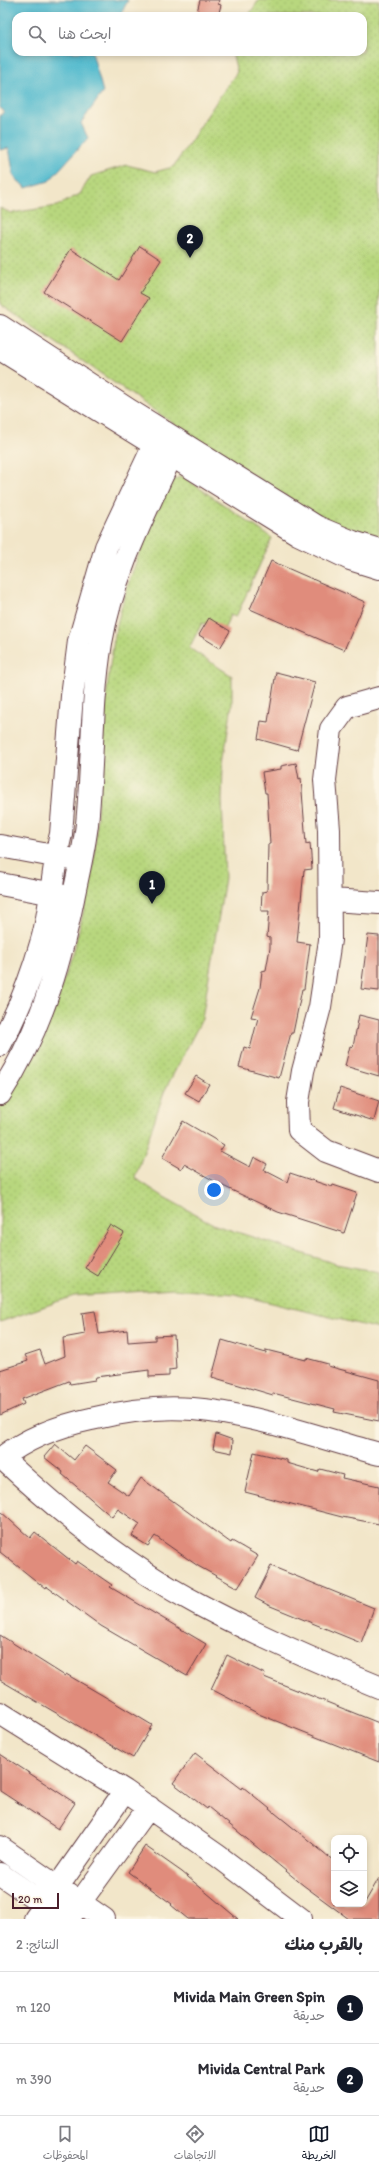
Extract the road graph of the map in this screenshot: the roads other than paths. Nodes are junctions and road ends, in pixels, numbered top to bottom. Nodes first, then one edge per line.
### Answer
1 (0, 326) edge
2 (0, 349) edge
3 (166, 443) junction
4 (379, 550) edge
5 (379, 568) edge
6 (379, 698) edge
7 (0, 846) edge
8 (56, 857) junction
9 (81, 861) junction
10 (0, 884) edge
11 (50, 894) junction
12 (74, 897) junction
13 (331, 900) junction
14 (379, 903) edge
15 (0, 1045) edge
16 (0, 1094) edge
17 (379, 1171) edge
18 (379, 1454) edge
19 (1, 1458) edge
20 (379, 1687) edge
21 (0, 1713) edge
22 (125, 1791) junction
23 (149, 1808) junction
24 (0, 1847) edge
25 (0, 1874) edge
26 (58, 1886) junction
27 (74, 1911) edge
28 (40, 1912) edge
29 (65, 1919) edge
30 (104, 1919) edge
31 (301, 1919) edge

1 - 3 street
2 - 3 street
3 - 4 street
3 - 5 street
3 - 8 street
3 - 9 street
6 - 13 street
7 - 8 street
8 - 9 street
8 - 11 street
9 - 12 street
10 - 11 street
11 - 12 street
11 - 15 street
12 - 16 street
13 - 14 street
13 - 17 street
18 - 19 street
19 - 20 street
21 - 22 street
22 - 23 street
22 - 26 street
23 - 27 street
23 - 31 street
24 - 26 street
25 - 28 street
26 - 27 street
26 - 28 street
27 - 30 street
28 - 29 street

